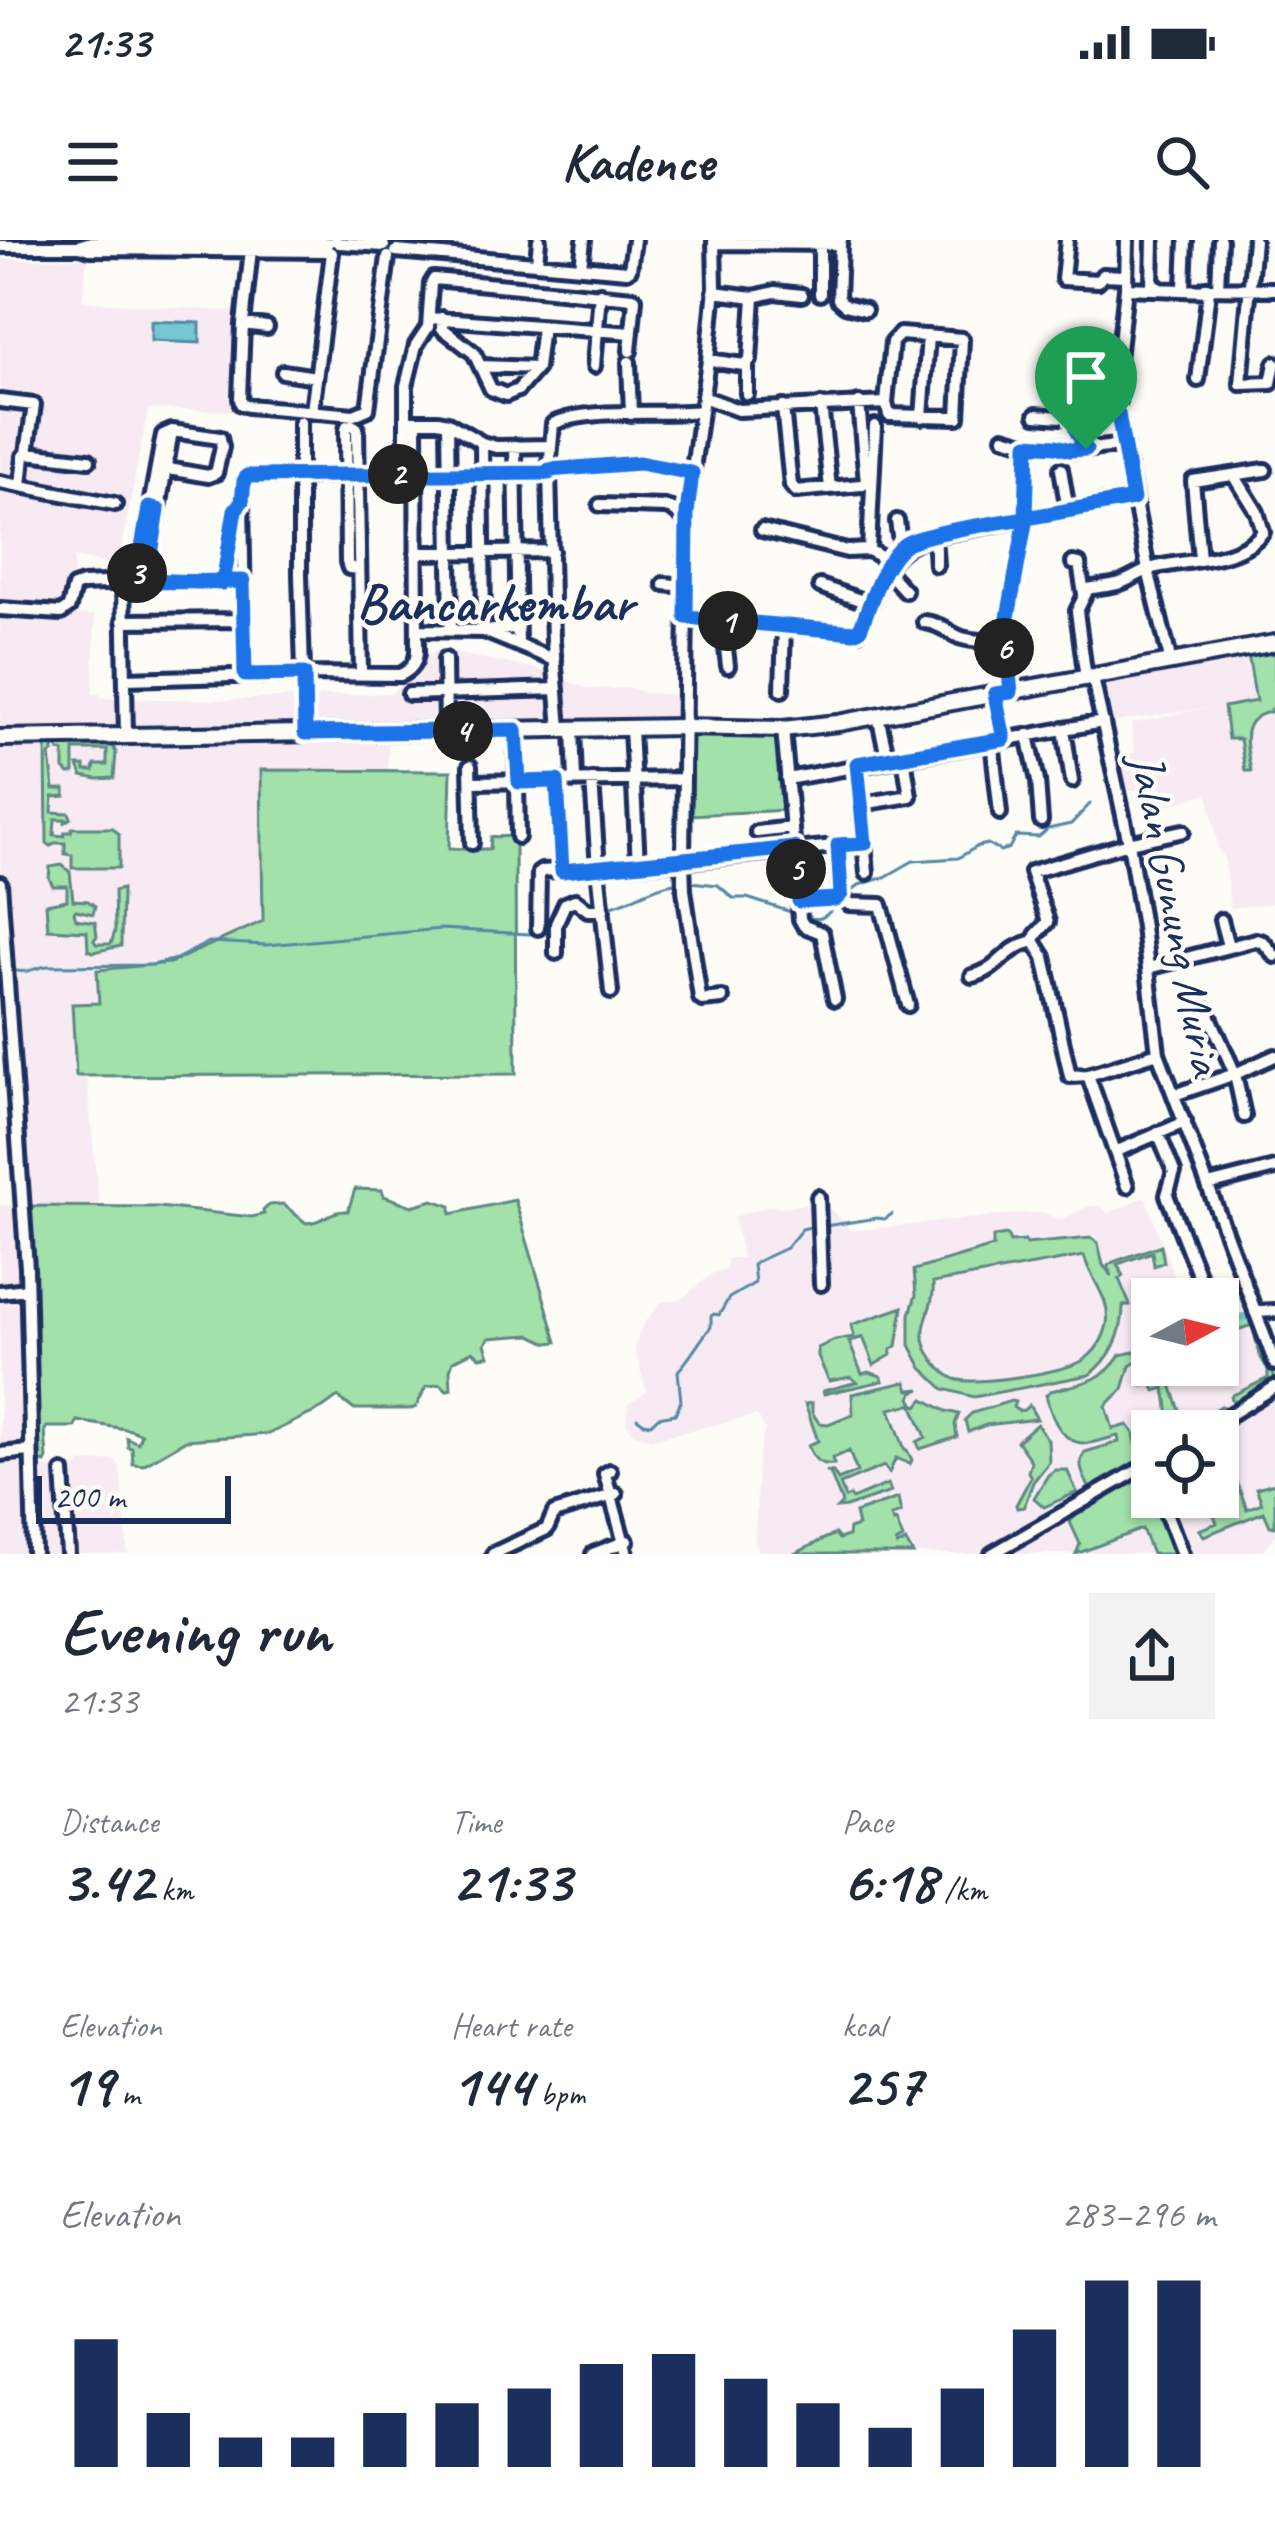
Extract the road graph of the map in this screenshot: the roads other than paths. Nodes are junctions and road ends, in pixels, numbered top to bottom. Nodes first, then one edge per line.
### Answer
1 (446, 240) edge
2 (498, 240) edge
3 (539, 240) edge
4 (584, 240) edge
5 (634, 240) edge
6 (1067, 240) edge
7 (1127, 240) edge
8 (1153, 240) edge
9 (1186, 240) edge
10 (1220, 240) edge
11 (1254, 240) edge
12 (714, 242) edge
13 (840, 242) edge
14 (820, 243) edge
15 (252, 244) edge
16 (333, 245) edge
17 (0, 246) edge
18 (188, 246) edge
19 (236, 246) edge
20 (162, 247) edge
21 (389, 249) edge
22 (444, 255) junction
23 (495, 259) junction
24 (536, 262) junction
25 (581, 267) junction
26 (1126, 282) junction
27 (1184, 287) junction
28 (1218, 288) junction
29 (1249, 289) junction
30 (1275, 290) edge
31 (715, 292) junction
32 (600, 293) junction
33 (820, 294) dead end
34 (802, 295) dead end
35 (754, 297) junction
36 (865, 310) dead end
37 (436, 318) junction
38 (477, 321) junction
39 (243, 325) junction
40 (267, 327) dead end
41 (542, 327) junction
42 (596, 331) junction
43 (632, 333) junction
44 (928, 336) junction
45 (474, 353) junction
46 (708, 360) junction
47 (1275, 363) edge
48 (748, 365) junction
49 (480, 366) junction
50 (594, 366) dead end
51 (537, 368) junction
52 (283, 372) dead end
53 (316, 377) junction
54 (1198, 380) dead end
55 (747, 394) dead end
56 (703, 397) junction
57 (0, 401) edge
58 (859, 403) junction
59 (886, 403) junction
60 (821, 405) junction
61 (783, 407) junction
62 (312, 411) junction
63 (701, 411) junction
64 (632, 414) junction
65 (1118, 414) junction
66 (1036, 415) dead end
67 (922, 417) junction
68 (1074, 418) junction
69 (410, 421) junction
70 (300, 422) dead end
71 (448, 424) junction
72 (875, 427) dead end
73 (1004, 437) dead end
74 (482, 443) junction
75 (1028, 444) junction
76 (515, 446) junction
77 (551, 446) junction
78 (1125, 446) junction
79 (1086, 449) junction
80 (27, 453) junction
81 (89, 460) dead end
82 (162, 468) junction
83 (1061, 469) dead end
84 (1265, 470) dead end
85 (549, 471) junction
86 (515, 473) junction
87 (692, 473) junction
88 (301, 474) junction
89 (353, 474) junction
90 (410, 474) junction
91 (449, 474) junction
92 (482, 474) junction
93 (1234, 475) junction
94 (0, 482) edge
95 (21, 486) junction
96 (830, 488) junction
97 (1133, 499) junction
98 (242, 501) junction
99 (115, 504) dead end
100 (600, 505) dead end
101 (1069, 510) junction
102 (1026, 518) junction
103 (687, 521) junction
104 (897, 521) dead end
105 (762, 530) dead end
106 (1269, 532) edge
107 (934, 536) junction
108 (901, 549) junction
109 (869, 550) junction
110 (552, 551) junction
111 (483, 552) junction
112 (516, 552) junction
113 (416, 553) junction
114 (450, 553) junction
115 (1200, 559) junction
116 (1073, 563) dead end
117 (935, 565) dead end
118 (888, 566) junction
119 (1148, 570) junction
120 (243, 581) junction
121 (135, 582) junction
122 (223, 583) junction
123 (664, 584) dead end
124 (686, 586) junction
125 (820, 586) dead end
126 (905, 591) dead end
127 (1084, 594) junction
128 (871, 604) junction
129 (0, 609) edge
130 (686, 617) junction
131 (244, 620) junction
132 (123, 621) junction
133 (723, 621) junction
134 (924, 622) dead end
135 (784, 626) junction
136 (517, 628) junction
137 (417, 630) junction
138 (452, 630) junction
139 (484, 631) junction
140 (1004, 640) junction
141 (553, 642) junction
142 (1275, 644) edge
143 (520, 646) junction
144 (445, 658) dead end
145 (555, 660) junction
146 (1171, 663) junction
147 (728, 666) dead end
148 (361, 673) junction
149 (304, 674) junction
150 (245, 675) junction
151 (1089, 678) junction
152 (125, 679) junction
153 (557, 689) junction
154 (782, 690) dead end
155 (445, 692) junction
156 (1003, 693) junction
157 (409, 694) dead end
158 (878, 716) junction
159 (1102, 722) junction
160 (684, 727) junction
161 (632, 728) junction
162 (567, 729) junction
163 (783, 729) junction
164 (1064, 729) junction
165 (516, 730) junction
166 (446, 731) junction
167 (305, 733) junction
168 (1028, 735) junction
169 (126, 736) junction
170 (0, 738) edge
171 (998, 740) junction
172 (904, 757) junction
173 (888, 760) junction
174 (857, 764) junction
175 (470, 766) dead end
176 (788, 778) junction
177 (634, 779) junction
178 (684, 779) junction
179 (575, 780) junction
180 (592, 780) junction
181 (557, 781) junction
182 (1072, 781) dead end
183 (471, 782) junction
184 (519, 782) junction
185 (862, 804) junction
186 (1000, 812) dead end
187 (1041, 821) dead end
188 (793, 828) junction
189 (757, 832) dead end
190 (1184, 832) dead end
191 (518, 837) dead end
192 (472, 843) dead end
193 (865, 843) junction
194 (1129, 843) junction
195 (838, 845) junction
196 (794, 848) junction
197 (683, 861) junction
198 (638, 864) junction
199 (598, 868) junction
200 (562, 871) junction
201 (867, 873) dead end
202 (0, 883) edge
203 (841, 899) junction
204 (799, 901) junction
205 (603, 910) junction
206 (1221, 920) dead end
207 (538, 928) dead end
208 (1034, 941) junction
209 (1228, 946) junction
210 (3, 947) edge
211 (556, 953) dead end
212 (1275, 956) edge
213 (1148, 968) junction
214 (972, 976) dead end
215 (611, 992) dead end
216 (722, 998) dead end
217 (835, 999) dead end
218 (908, 1005) dead end
219 (1207, 1010) dead end
220 (5, 1011) edge
221 (1158, 1053) junction
222 (1275, 1056) edge
223 (1234, 1074) junction
224 (1088, 1075) junction
225 (0, 1093) edge
226 (16, 1093) junction
227 (1174, 1096) junction
228 (1244, 1116) dead end
229 (1185, 1122) junction
230 (1158, 1133) junction
231 (1114, 1152) junction
232 (1275, 1168) edge
233 (1208, 1185) junction
234 (1127, 1186) dead end
235 (818, 1197) dead end
236 (1200, 1278) edge
237 (821, 1284) dead end
238 (27, 1289) junction
239 (0, 1292) edge
240 (1275, 1311) edge
241 (1256, 1312) junction
242 (1275, 1364) edge
243 (1275, 1388) edge
244 (1239, 1410) edge
245 (30, 1451) junction
246 (0, 1454) edge
247 (63, 1472) dead end
248 (1131, 1478) edge
249 (1168, 1518) edge
250 (628, 1548) edge
251 (34, 1554) edge
252 (68, 1554) edge
253 (493, 1554) edge
254 (592, 1554) edge
255 (992, 1554) edge
256 (1182, 1554) edge

1 - 22 street
2 - 23 street
3 - 24 street
4 - 25 street
5 - 25 street
6 - 26 street
7 - 26 street
8 - 27 street
9 - 27 street
10 - 28 street
11 - 29 street
12 - 14 street
12 - 31 street
13 - 14 street
13 - 36 street
14 - 33 street
15 - 16 street
15 - 19 street
15 - 39 street
16 - 21 street
16 - 53 street
17 - 20 street
18 - 19 street
18 - 20 street
21 - 22 street
21 - 62 street
22 - 23 street
23 - 24 street
24 - 25 street
26 - 54 street
26 - 65 street
27 - 28 street
28 - 29 street
29 - 30 street
29 - 47 street
31 - 35 street
31 - 46 street
32 - 37 street
32 - 42 street
32 - 43 street
34 - 35 street
35 - 48 street
37 - 38 street
37 - 45 street
37 - 69 street
38 - 41 street
38 - 45 street
39 - 40 street
39 - 62 street
41 - 42 street
41 - 51 street
42 - 43 street
42 - 50 street
43 - 64 street
44 - 59 street
44 - 67 street
44 - 67 street
45 - 49 street
46 - 48 street
46 - 56 street
48 - 55 street
49 - 51 street
49 - 51 street
52 - 53 street
53 - 62 street
56 - 61 street
56 - 63 street
57 - 80 street
58 - 59 street
58 - 60 street
58 - 96 street
59 - 67 street
60 - 61 street
60 - 96 street
61 - 96 street
63 - 64 street
63 - 87 street
64 - 77 street
65 - 68 street
65 - 78 street
66 - 68 street
68 - 79 street
69 - 71 street
69 - 90 street
70 - 88 street
71 - 74 street
71 - 91 street
72 - 109 street
73 - 75 street
74 - 76 street
74 - 92 street
75 - 79 street
75 - 102 street
76 - 77 street
76 - 86 street
77 - 85 street
78 - 79 street
78 - 97 street
80 - 81 street
80 - 95 street
82 - 82 street
82 - 121 street
83 - 101 street
84 - 93 street
85 - 86 street
85 - 87 street
85 - 110 street
86 - 92 street
86 - 112 street
87 - 103 street
88 - 89 street
88 - 98 street
88 - 149 street
89 - 90 street
89 - 148 street
90 - 91 street
90 - 113 street
91 - 92 street
91 - 114 street
92 - 111 street
93 - 106 street
93 - 115 street
94 - 95 street
95 - 99 street
97 - 101 street
97 - 119 street
98 - 120 street
98 - 122 street
100 - 103 street
101 - 102 street
102 - 107 street
102 - 140 street
103 - 124 street
104 - 108 street
105 - 109 street
106 - 115 street
107 - 108 street
107 - 117 street
108 - 118 street
109 - 118 street
110 - 112 street
110 - 141 street
111 - 112 street
111 - 114 street
111 - 139 street
112 - 136 street
113 - 114 street
113 - 137 street
114 - 138 street
115 - 119 street
116 - 127 street
118 - 126 street
118 - 128 street
119 - 127 street
119 - 146 street
120 - 122 street
120 - 131 street
121 - 122 street
121 - 129 street
121 - 132 street
123 - 124 street
124 - 130 street
125 - 128 street
127 - 151 street, Jalan Gunung Muria
128 - 135 street
130 - 133 street
130 - 160 street
131 - 132 street
131 - 150 street
132 - 152 street
133 - 135 street
133 - 147 street
134 - 140 street
135 - 154 street
136 - 139 street
136 - 143 street
137 - 138 street
137 - 148 street
138 - 139 street
139 - 143 street
140 - 156 street
141 - 143 street
141 - 145 street
142 - 146 main road
143 - 145 street
144 - 155 street
145 - 153 street
146 - 151 main road
148 - 149 street
149 - 150 street
149 - 167 street
150 - 152 street
151 - 156 main road
151 - 159 street, Jalan Gunung Muria
152 - 169 street
153 - 155 street
153 - 162 street
155 - 157 street
155 - 166 street
156 - 158 main road
156 - 171 street
158 - 163 main road
158 - 173 street
159 - 164 street
159 - 194 street, Jalan Gunung Muria
160 - 161 main road
160 - 163 main road
160 - 178 street
161 - 162 main road
161 - 177 street
162 - 165 main road
162 - 179 street
163 - 176 street
164 - 168 street
164 - 182 street
165 - 166 main road
165 - 184 street
166 - 167 main road
167 - 169 main road
168 - 171 street
168 - 187 street
169 - 170 main road
171 - 172 street
171 - 186 street
172 - 173 street
172 - 185 street
173 - 174 street
174 - 176 street
174 - 185 street
175 - 183 street
176 - 188 street
177 - 178 street
177 - 180 street
177 - 198 street
178 - 197 street
179 - 180 street
179 - 181 street
180 - 199 street
181 - 184 street
181 - 200 street
183 - 184 street
183 - 192 street
184 - 191 street
185 - 193 street
188 - 189 street
188 - 196 street
190 - 194 street
193 - 195 street
193 - 201 street
194 - 208 street
194 - 213 street, Jalan Gunung Muria
195 - 196 street
195 - 203 street
196 - 197 street
196 - 204 street
197 - 198 street
197 - 216 street
198 - 199 street
199 - 200 street
199 - 205 street
200 - 207 street
202 - 210 street
203 - 204 street
203 - 218 street
204 - 217 street
205 - 211 street
205 - 215 street
206 - 209 street
208 - 214 street
208 - 224 street
209 - 212 street
209 - 213 street
210 - 220 street
213 - 221 street, Jalan Gunung Muria
219 - 223 street
220 - 226 street
221 - 224 street
221 - 227 street, Jalan Gunung Muria
222 - 223 street
223 - 227 street
223 - 228 street
224 - 231 street
225 - 226 street
226 - 238 street
227 - 229 street, Jalan Gunung Muria
229 - 230 street
229 - 233 street, Jalan Gunung Muria
230 - 231 street
230 - 236 street
231 - 234 street
232 - 233 street
233 - 241 street, Jalan Gunung Muria
235 - 237 street
238 - 239 street
238 - 245 street
240 - 241 street
241 - 242 street, Jalan Gunung Muria
243 - 244 street
245 - 246 street
245 - 251 street
247 - 252 street
248 - 255 street
249 - 256 street
250 - 253 street
250 - 254 street

